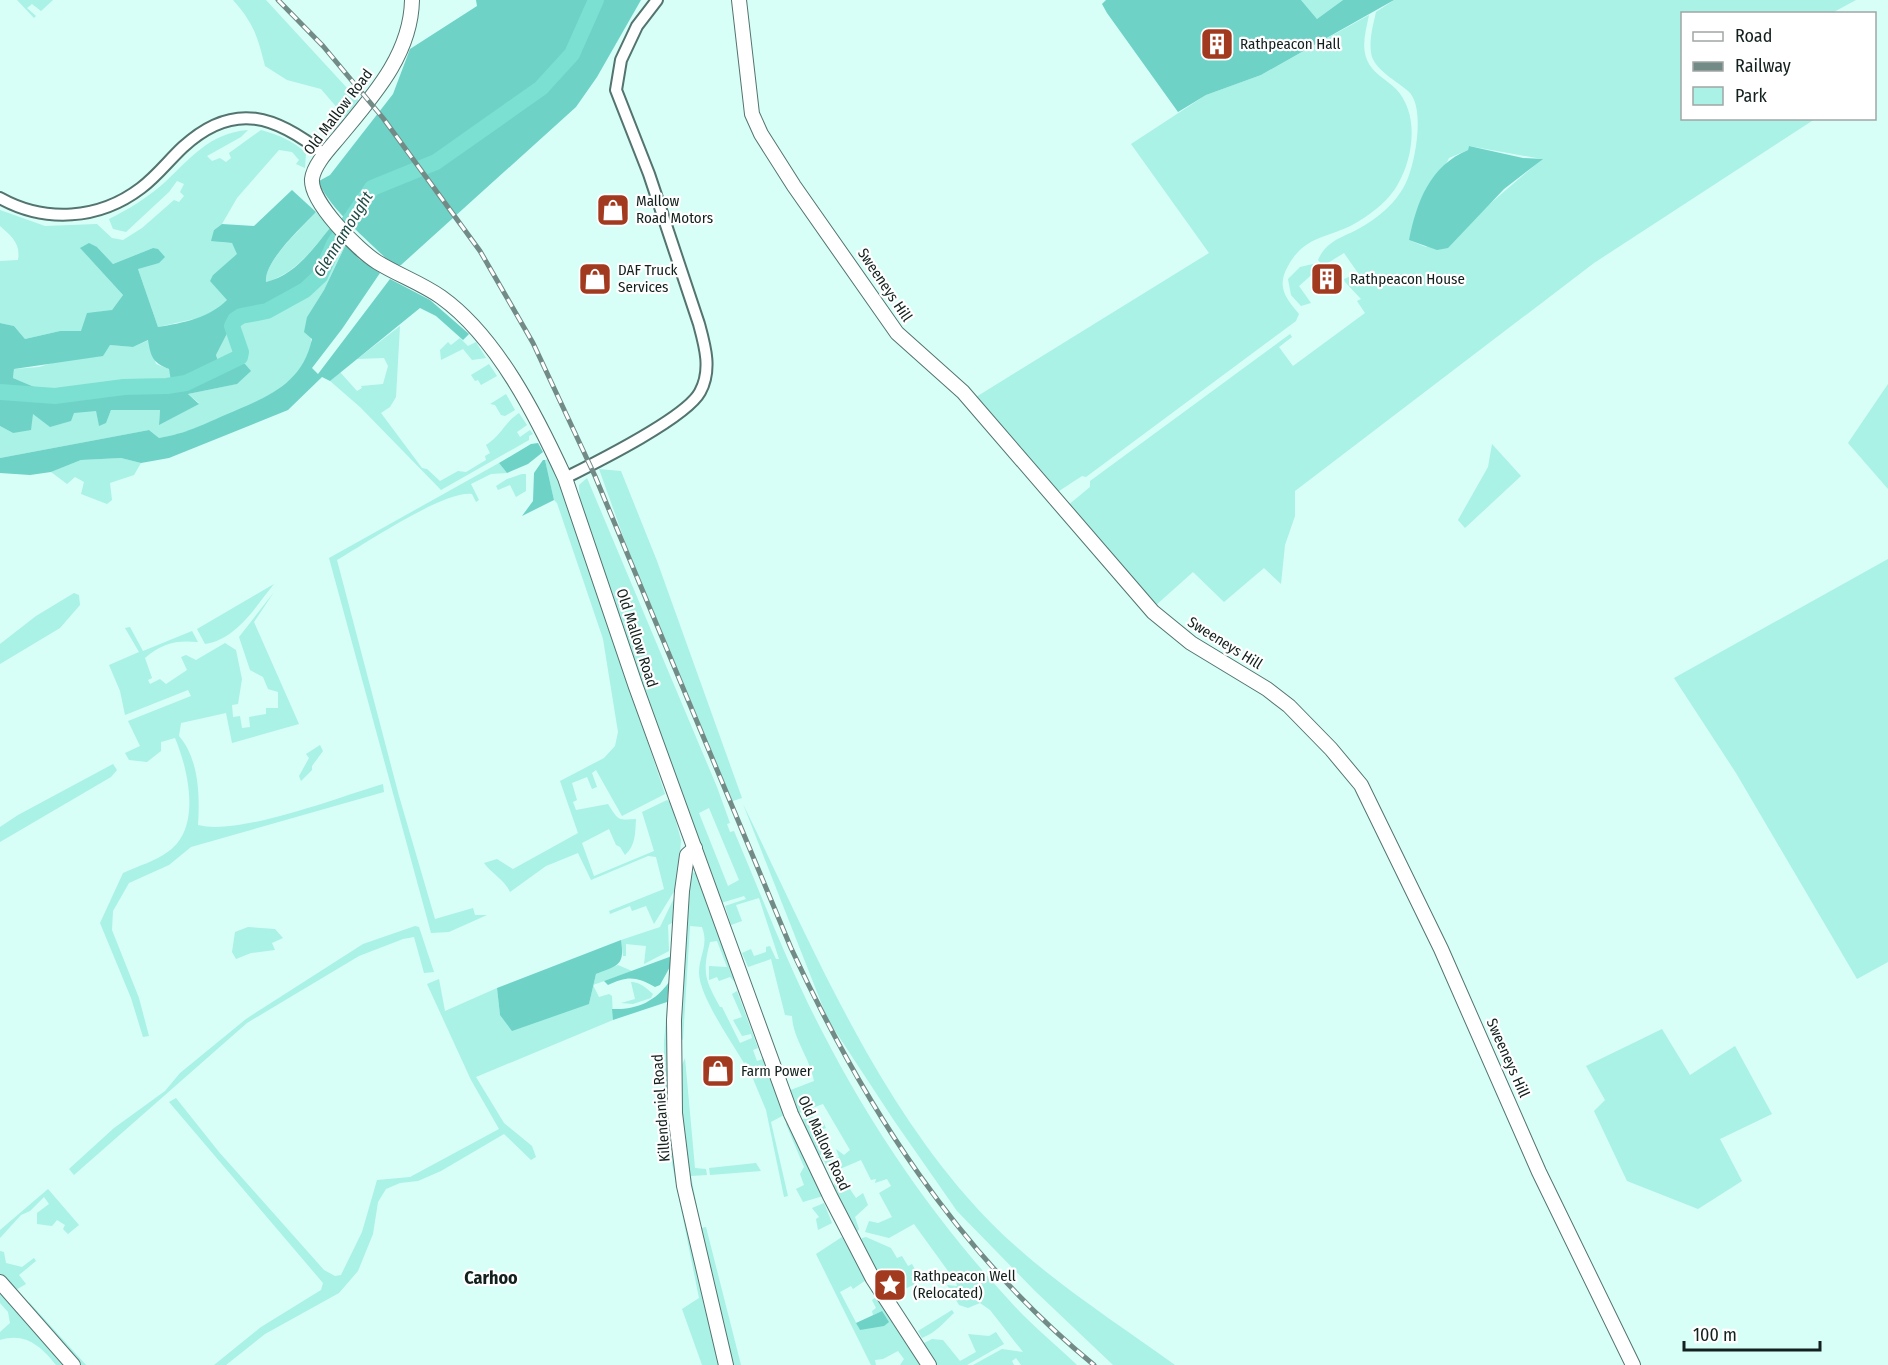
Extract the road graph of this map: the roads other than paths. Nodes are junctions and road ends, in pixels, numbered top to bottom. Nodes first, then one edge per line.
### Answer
1 (412, 0) edge
2 (657, 0) edge
3 (739, 0) edge
4 (325, 155) junction
5 (0, 198) edge
6 (565, 478) junction
7 (695, 848) junction
8 (0, 1282) edge
9 (73, 1365) edge
10 (726, 1365) edge
11 (929, 1365) edge
12 (1633, 1365) edge

1 - 4 street, Old Mallow Road
2 - 6 street
3 - 12 street, Sweeneys Hill
4 - 5 street
4 - 6 street, Old Mallow Road
6 - 7 street, Old Mallow Road
7 - 10 street, Killendaniel Road
7 - 11 street, Old Mallow Road
8 - 9 street

